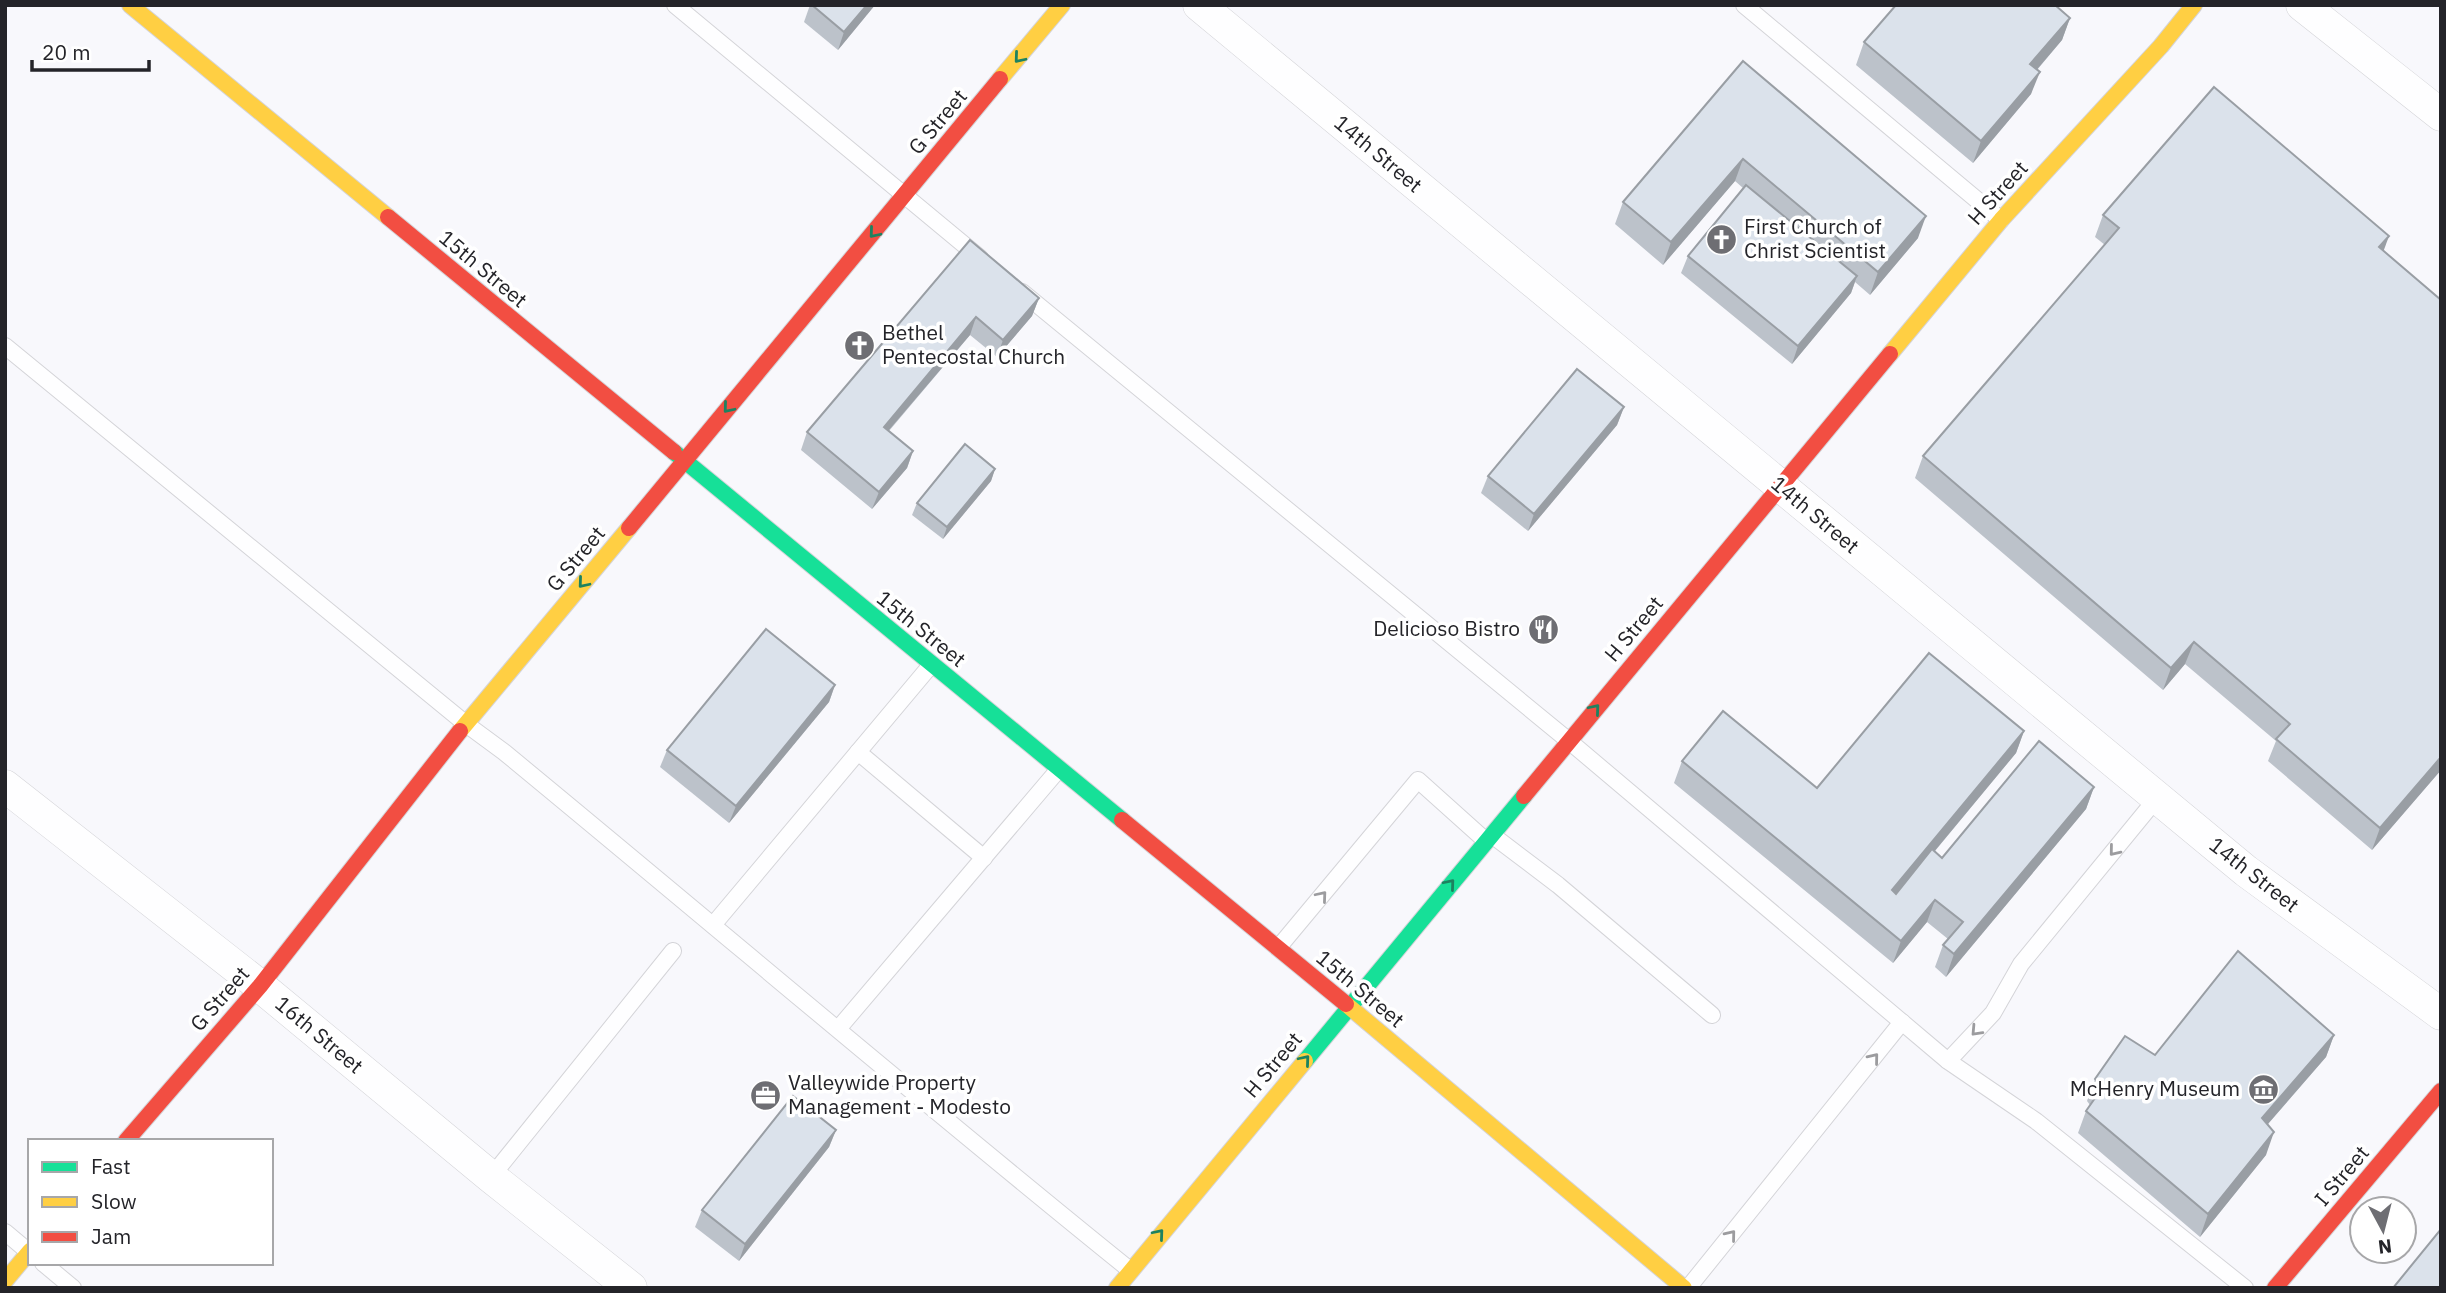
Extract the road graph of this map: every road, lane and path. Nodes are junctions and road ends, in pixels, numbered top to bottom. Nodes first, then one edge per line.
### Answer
1 (130, 5) edge
2 (674, 5) edge
3 (1062, 5) edge
4 (1199, 5) edge
5 (1744, 5) edge
6 (2194, 5) edge
7 (2302, 5) edge
8 (2441, 115) edge
9 (904, 196) junction
10 (2001, 220) junction
11 (989, 265) edge
12 (1010, 283) edge
13 (5, 346) edge
14 (684, 462) junction
15 (1780, 486) junction
16 (931, 665) junction
17 (466, 724) junction
18 (1569, 741) junction
19 (859, 752) junction
20 (1059, 769) junction
21 (5, 786) edge
22 (2157, 798) junction
23 (1489, 838) junction
24 (984, 858) junction
25 (713, 925) junction
26 (1278, 948) junction
27 (673, 951) dead end
28 (260, 986) junction
29 (1349, 1006) junction
30 (2441, 1014) edge
31 (1712, 1015) dead end
32 (1902, 1022) junction
33 (838, 1029) junction
34 (1948, 1061) junction
35 (2441, 1091) edge
36 (127, 1139) edge
37 (491, 1177) junction
38 (5, 1232) edge
39 (28, 1250) edge
40 (28, 1254) edge
41 (45, 1265) edge
42 (1130, 1270) junction
43 (5, 1281) edge
44 (73, 1288) edge
45 (631, 1288) edge
46 (1117, 1288) edge
47 (1686, 1288) edge
48 (2245, 1288) edge
49 (2275, 1288) edge

1 - 14 main road, 15th Street
2 - 9 lane
3 -> 9 main road, G Street
4 - 15 street, 14th Street
5 - 10 lane
6 - 10 main road, H Street
7 - 8 street
9 - 11 lane
9 -> 14 main road, G Street
10 - 15 main road, H Street
12 - 18 lane
13 - 17 lane
14 - 16 main road, 15th Street
14 -> 17 main road, G Street
18 -> 15 main road, H Street
15 - 22 street, 14th Street
16 - 19 lane
16 - 20 main road, 15th Street
17 - 25 lane
17 - 28 main road, G Street
18 - 23 main road, H Street
18 - 32 lane
19 - 24 lane
19 - 25 lane
20 - 24 lane
20 - 26 main road, 15th Street
21 - 28 street, 16th Street
22 - 30 street, 14th Street
22 -> 34 lane
26 -> 23 lane
29 -> 23 main road, H Street
23 - 31 lane
24 - 33 lane
25 - 33 lane
26 - 29 main road, 15th Street
27 - 37 lane
28 - 36 main road, G Street
28 - 37 street, 16th Street
42 -> 29 main road, H Street
29 - 47 main road, 15th Street
32 - 34 lane
47 -> 32 lane
33 - 42 lane
34 - 48 lane
35 - 49 main road, I Street
37 - 45 street, 16th Street
38 - 39 lane
40 - 43 main road
41 - 44 lane
42 - 46 main road, H Street

